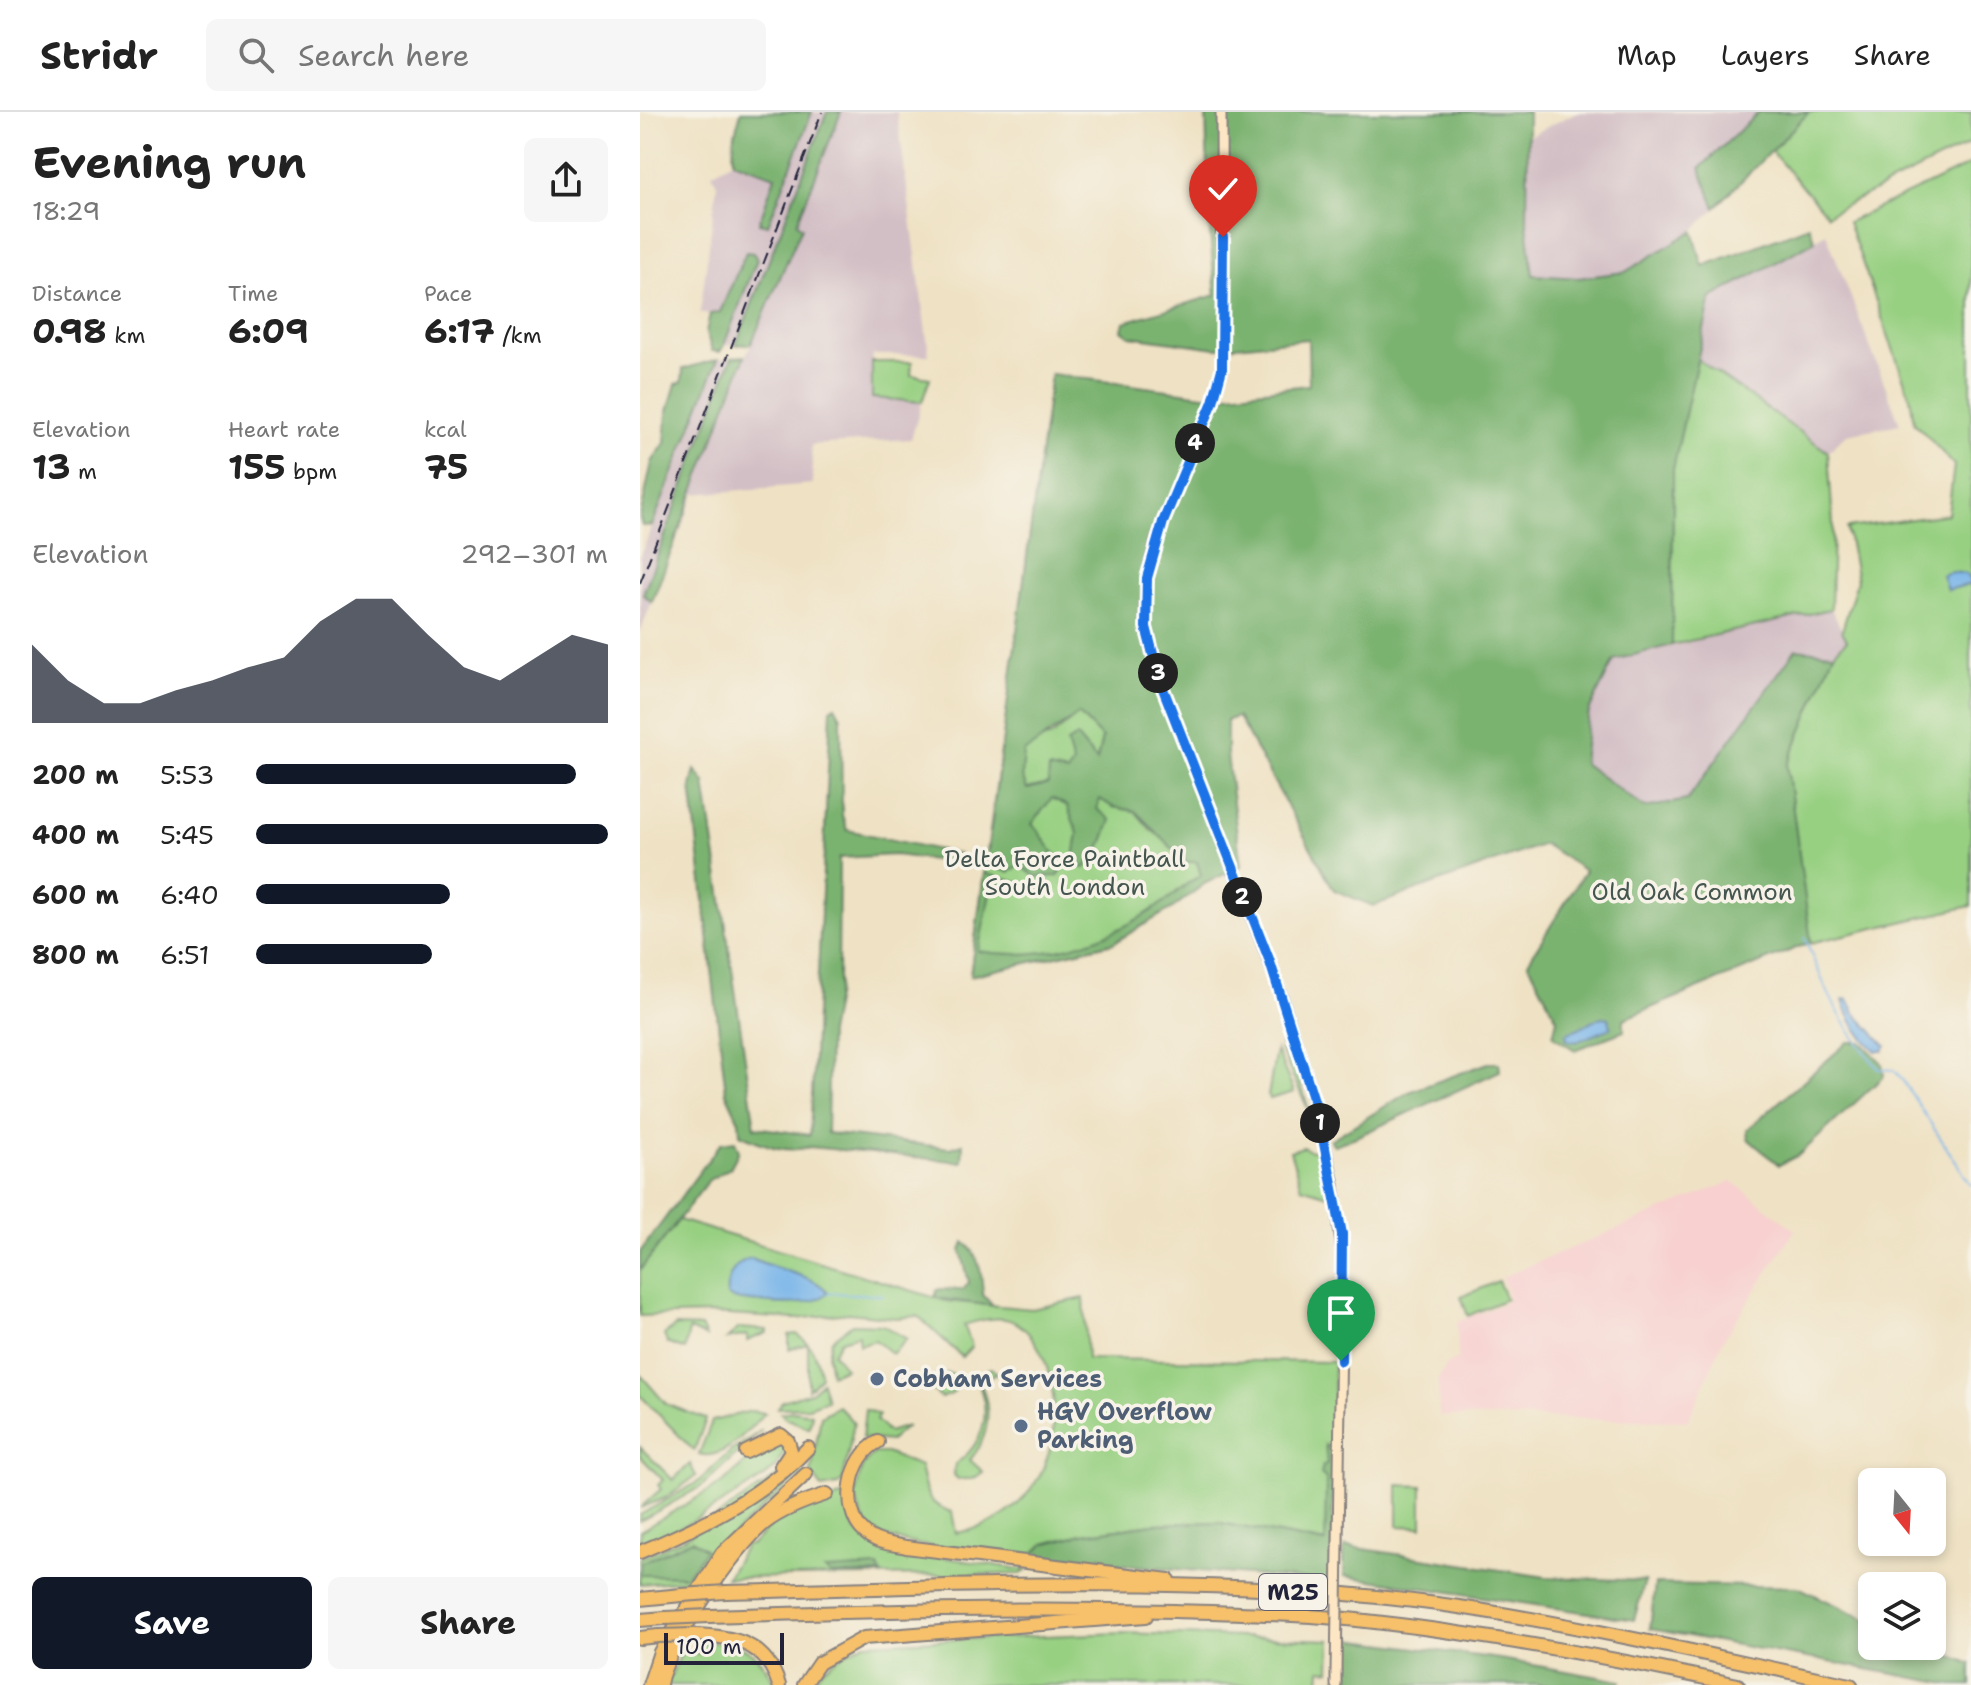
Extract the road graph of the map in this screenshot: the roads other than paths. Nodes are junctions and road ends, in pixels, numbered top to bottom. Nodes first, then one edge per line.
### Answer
1 (1221, 112) edge
2 (878, 1442) dead end
3 (808, 1448) dead end
4 (746, 1452) dead end
5 (806, 1474) dead end
6 (761, 1486) junction
7 (827, 1494) dead end
8 (640, 1552) edge
9 (1236, 1588) junction
10 (640, 1599) edge
11 (1178, 1611) junction
12 (640, 1620) edge
13 (640, 1638) edge
14 (649, 1685) edge
15 (660, 1685) edge
16 (779, 1685) edge
17 (804, 1685) edge
18 (1336, 1685) edge
19 (1738, 1685) edge
20 (1851, 1685) edge

1 - 18 street, bridge
2 - 9 highway, M25
3 - 6 highway
4 - 6 highway
5 - 14 highway
6 - 8 highway
7 - 15 highway
9 - 10 highway, M25, bridge
9 - 20 highway, M25
11 - 12 highway, M25, bridge
11 - 17 highway, M25
11 - 19 highway, M25
13 - 16 highway, bridge

